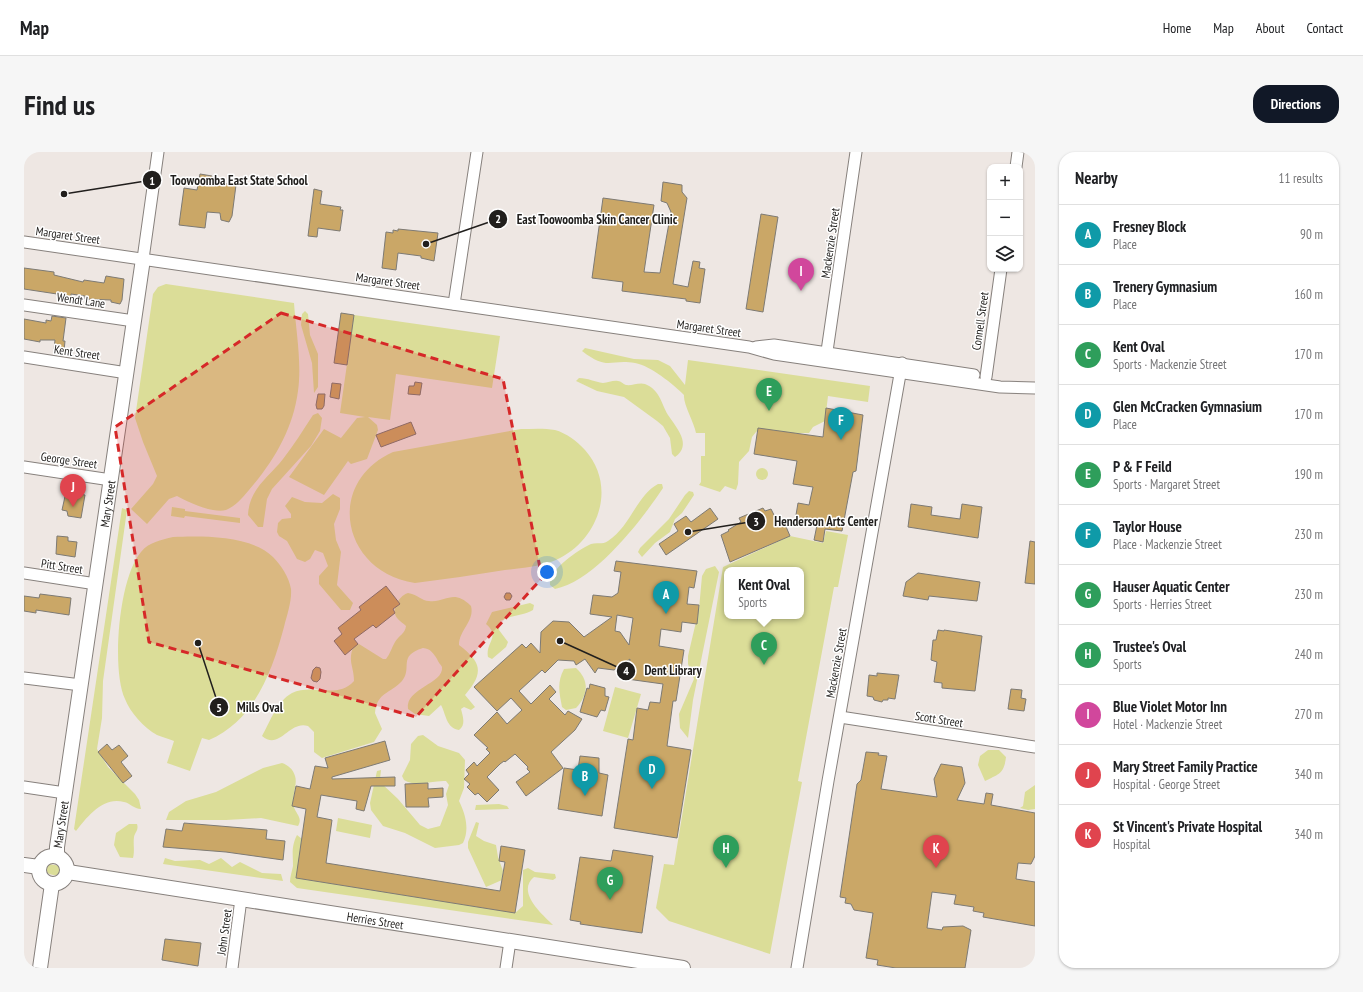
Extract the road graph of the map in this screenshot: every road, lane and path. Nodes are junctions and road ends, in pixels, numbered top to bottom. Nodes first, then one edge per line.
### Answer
1 (158, 152) edge
2 (477, 152) edge
3 (856, 152) edge
4 (1018, 152) edge
5 (1016, 164) edge
6 (24, 242) edge
7 (143, 259) junction
8 (1001, 272) edge
9 (454, 304) junction
10 (24, 305) edge
11 (134, 321) junction
12 (826, 356) junction
13 (24, 357) edge
14 (902, 368) junction
15 (126, 372) junction
16 (986, 377) junction
17 (1031, 388) edge
18 (24, 467) edge
19 (111, 480) junction
20 (24, 573) edge
21 (96, 584) junction
22 (24, 678) edge
23 (81, 685) junction
24 (840, 718) junction
25 (1035, 747) edge
26 (24, 787) edge
27 (65, 793) junction
28 (57, 856) junction
29 (24, 865) edge
30 (39, 867) junction
31 (68, 872) junction
32 (52, 884) junction
33 (241, 899) junction
34 (510, 941) junction
35 (40, 968) edge
36 (232, 968) edge
37 (506, 968) edge
38 (683, 968) edge
39 (797, 968) edge

1 - 7 street, Mary Street
2 - 9 street
3 - 12 street, Mackenzie Street
4 - 5 street
6 - 7 street, Margaret Street
7 - 9 street, Margaret Street
7 - 11 main road, Mary Street
8 - 16 street, Connell Street
9 - 12 street, Margaret Street
10 - 11 street, Wendt Lane
11 - 15 main road, Mary Street
12 - 14 street, Margaret Street
13 - 15 street, Kent Street
14 - 16 street, Margaret Street
14 - 17 street, Margaret Street
14 - 24 street, Mackenzie Street
15 - 19 main road, Mary Street
16 - 17 street, Margaret Street
18 - 19 street, George Street
19 - 21 main road, Mary Street
20 - 21 street, Pitt Street
21 - 23 main road, Mary Street
22 - 23 street
23 - 27 main road, Mary Street
24 - 25 street, Scott Street
24 - 39 street, Mackenzie Street
26 - 27 street
27 - 28 main road, Mary Street
28 - 30 main road
28 - 31 main road
29 - 30 main road
30 - 32 main road
31 - 32 main road
31 - 33 main road, Herries Street
32 - 35 main road
33 - 34 main road, Herries Street
33 - 36 street, John Street
34 - 37 street
34 - 38 main road, Herries Street

